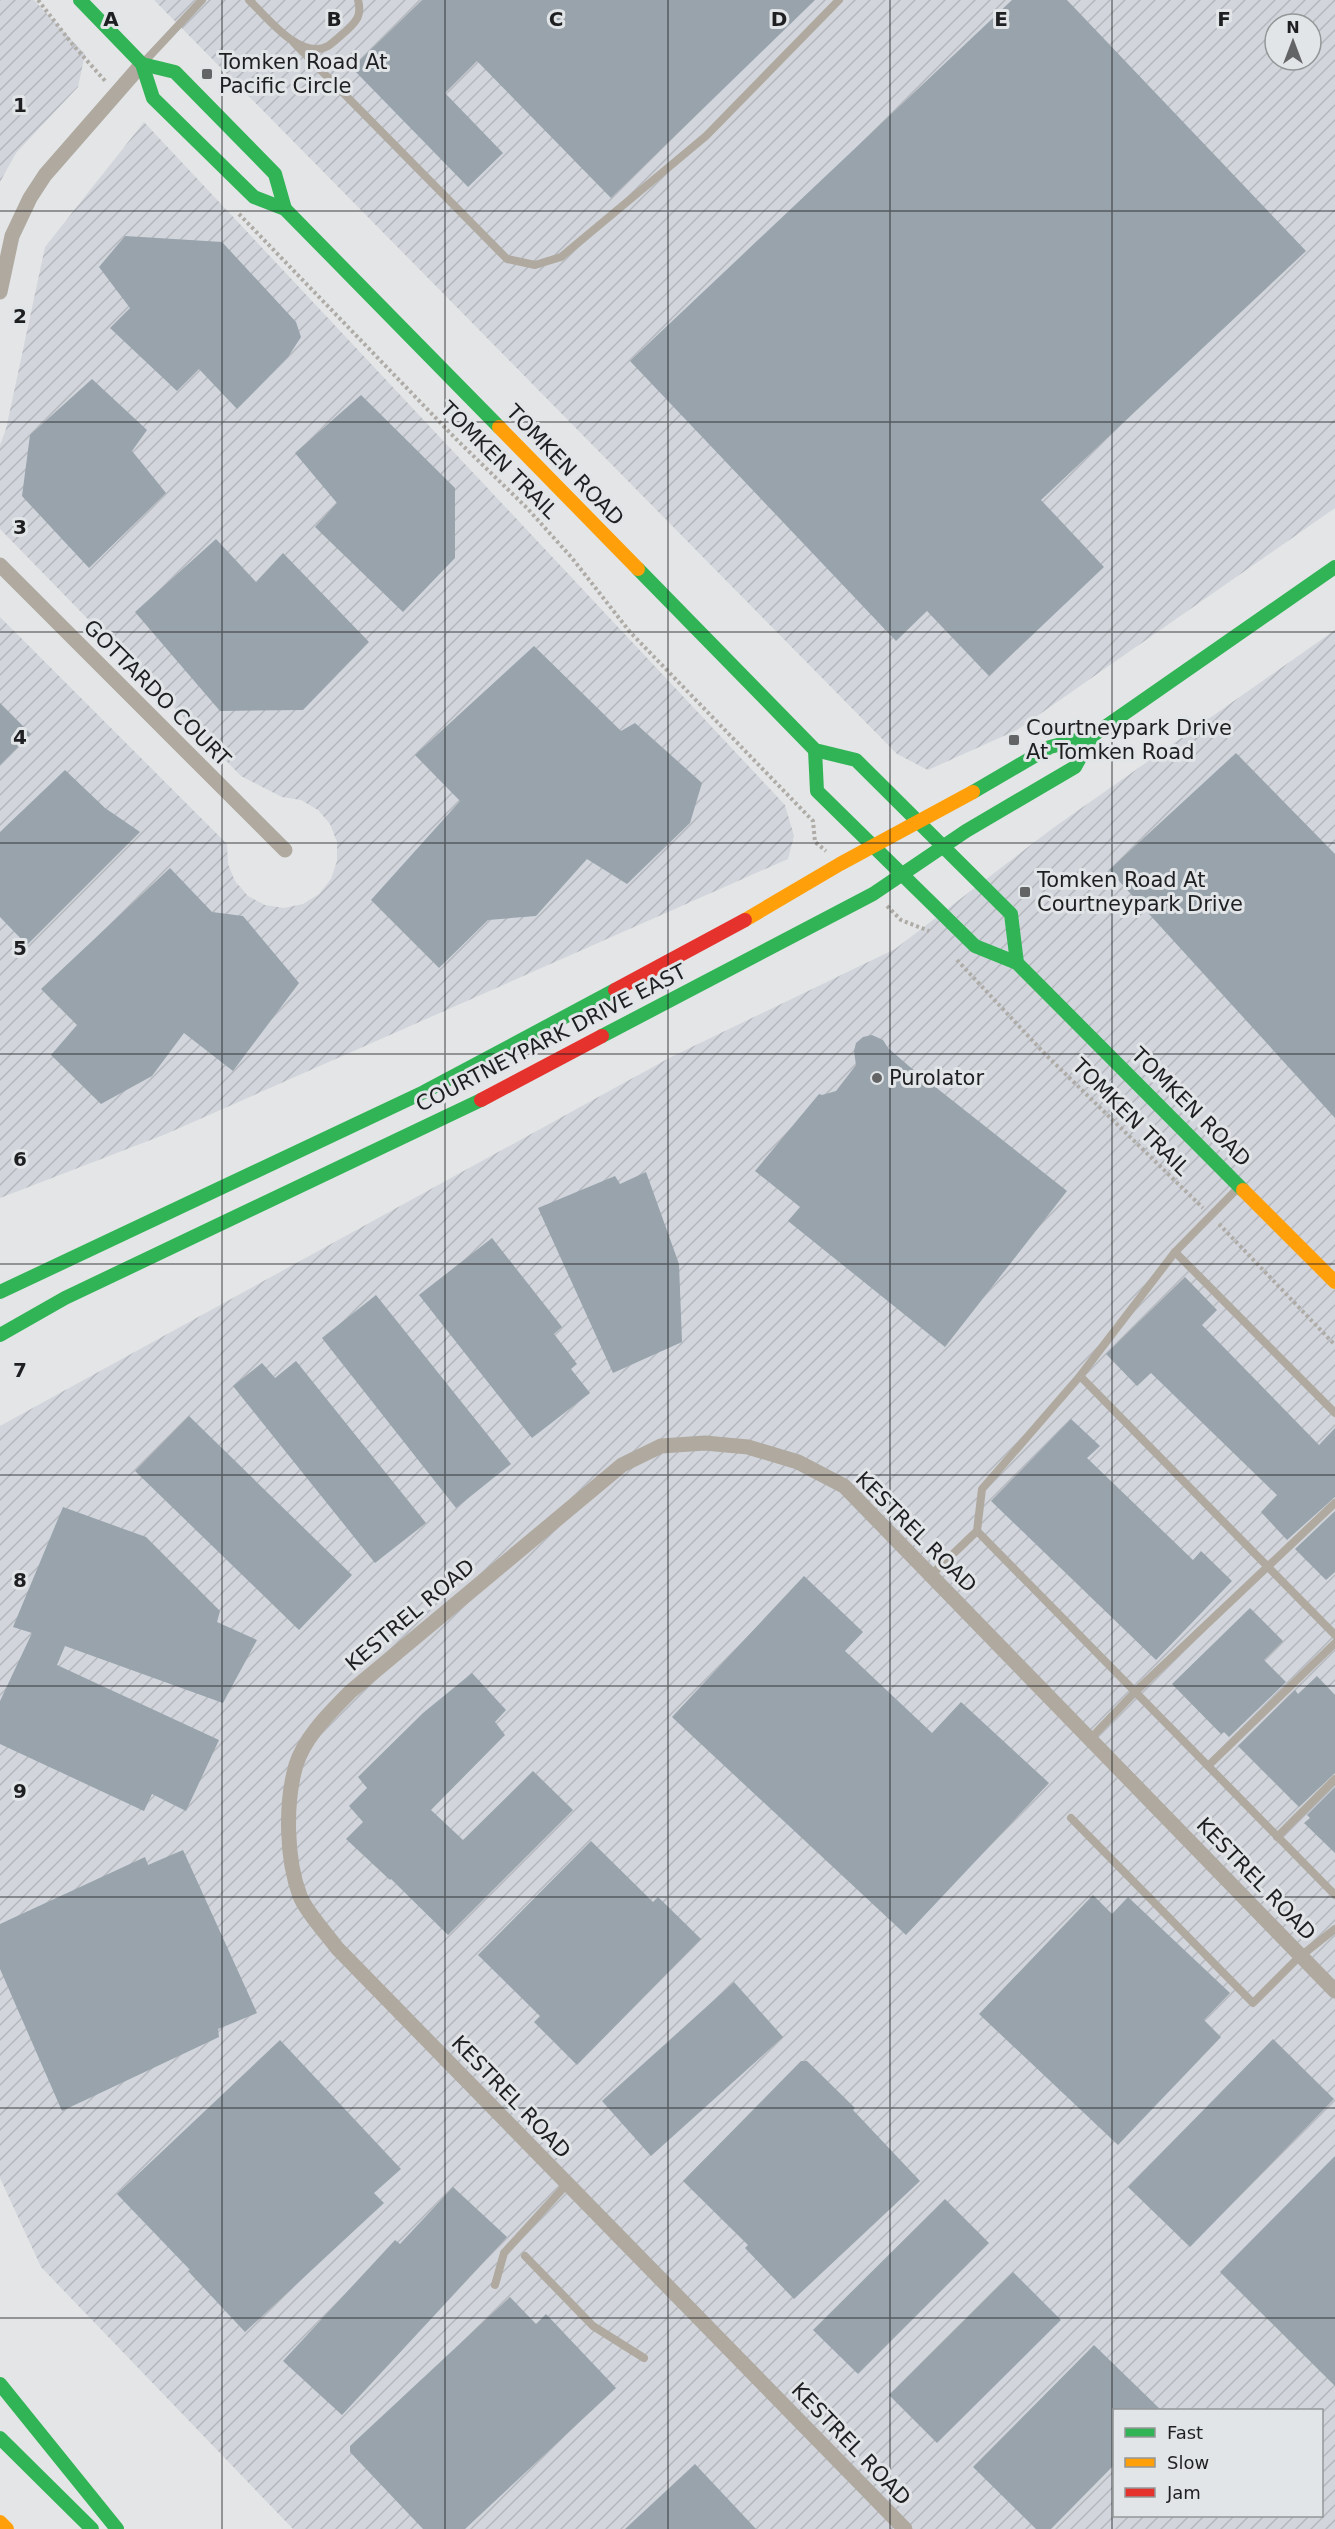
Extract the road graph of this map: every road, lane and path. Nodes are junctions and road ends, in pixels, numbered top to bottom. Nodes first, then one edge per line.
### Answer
1 (38, 0) edge
2 (80, 0) edge
3 (202, 0) edge
4 (249, 0) edge
5 (358, 0) edge
6 (839, 0) edge
7 (294, 43) junction
8 (142, 64) junction
9 (91, 66) dead end
10 (232, 206) dead end
11 (285, 209) junction
12 (0, 292) edge
13 (0, 565) edge
14 (1335, 567) edge
15 (1092, 736) junction
16 (815, 750) junction
17 (919, 823) junction
18 (814, 842) dead end
19 (943, 846) junction
20 (874, 847) junction
21 (285, 850) dead end
22 (902, 874) junction
23 (901, 920) dead end
24 (930, 932) dead end
25 (951, 955) dead end
26 (1017, 963) junction
27 (1240, 1186) junction
28 (1210, 1215) junction
29 (1175, 1252) junction
30 (1335, 1282) edge
31 (0, 1292) edge
32 (0, 1335) edge
33 (1335, 1345) edge
34 (1080, 1376) junction
35 (1335, 1413) edge
36 (1335, 1503) edge
37 (977, 1531) junction
38 (1268, 1567) junction
39 (931, 1575) junction
40 (1335, 1635) edge
41 (1335, 1643) edge
42 (1135, 1692) junction
43 (1090, 1739) junction
44 (1208, 1766) junction
45 (1335, 1779) edge
46 (1071, 1818) dead end
47 (1277, 1837) junction
48 (1335, 1895) edge
49 (1335, 1929) edge
50 (1302, 1957) junction
51 (1335, 1990) edge
52 (567, 2184) junction
53 (525, 2256) dead end
54 (495, 2285) dead end
55 (644, 2358) dead end
56 (0, 2384) edge
57 (0, 2438) edge
58 (0, 2522) edge
59 (7, 2529) edge
60 (92, 2529) edge
61 (117, 2529) edge
62 (905, 2529) edge

1 - 9 path
2 - 8 main road, TOMKEN ROAD
3 - 8 lane
4 - 7 lane
5 - 7 lane
6 - 7 lane
8 - 11 main road, TOMKEN ROAD
8 - 11 main road, TOMKEN ROAD
8 - 12 street
10 - 18 path, TOMKEN TRAIL
11 - 16 main road, TOMKEN ROAD
13 - 21 street, GOTTARDO COURT
14 - 15 main road, COURTNEYPARK DRIVE EAST
15 - 17 main road, COURTNEYPARK DRIVE EAST
15 - 19 main road, COURTNEYPARK DRIVE EAST
16 - 17 main road
16 - 20 main road, TOMKEN ROAD
17 - 19 main road
17 - 20 main road, COURTNEYPARK DRIVE EAST
19 - 22 main road, COURTNEYPARK DRIVE EAST
19 - 26 main road
20 - 22 main road, TOMKEN ROAD
20 - 31 main road, COURTNEYPARK DRIVE EAST
22 - 26 main road, TOMKEN ROAD
22 - 32 main road, COURTNEYPARK DRIVE EAST
23 - 24 path
25 - 28 path, TOMKEN TRAIL
26 - 27 main road, TOMKEN ROAD
27 - 28 lane
27 - 30 main road, TOMKEN ROAD
28 - 29 lane
28 - 33 path, TOMKEN TRAIL
29 - 34 lane
29 - 35 lane
34 - 37 lane
34 - 38 lane
36 - 38 lane
37 - 39 lane
37 - 42 lane
38 - 40 lane
38 - 42 lane
39 - 43 street, KESTREL ROAD
39 - 52 street, KESTREL ROAD
41 - 44 lane
42 - 43 lane
42 - 44 lane
43 - 50 street, KESTREL ROAD
44 - 47 lane
45 - 47 lane
46 - 50 lane
47 - 48 lane
49 - 50 lane
50 - 51 street, KESTREL ROAD
52 - 54 lane
52 - 62 street, KESTREL ROAD
53 - 55 lane
56 - 61 main road
57 - 60 main road
58 - 59 main road

